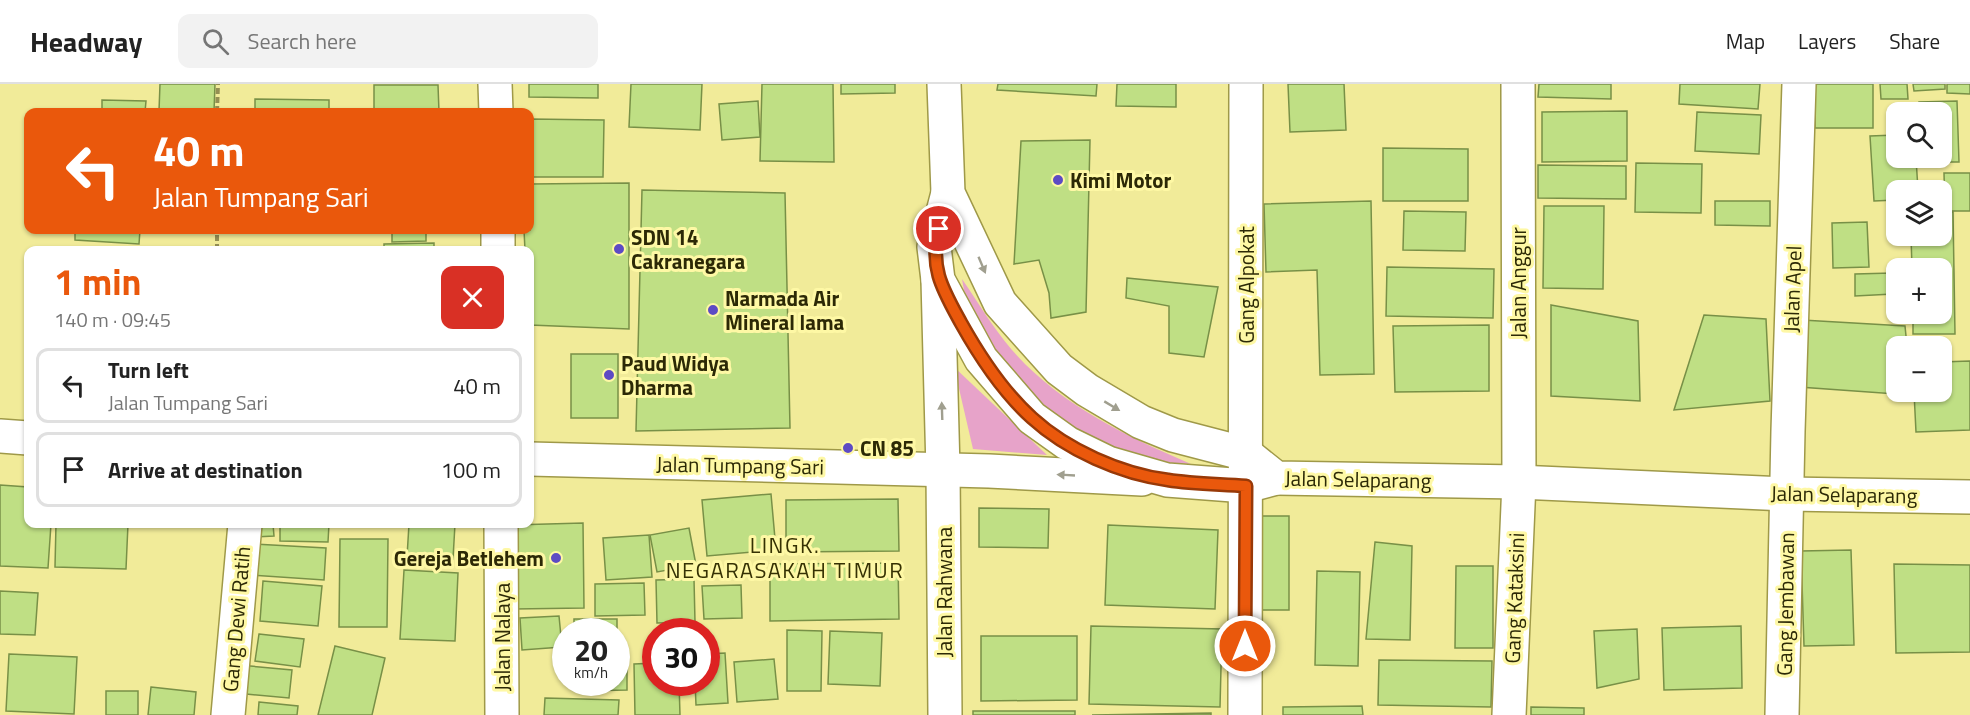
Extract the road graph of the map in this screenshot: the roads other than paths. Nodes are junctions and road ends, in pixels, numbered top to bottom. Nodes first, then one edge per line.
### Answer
1 (495, 84) edge
2 (944, 84) edge
3 (1246, 84) edge
4 (1518, 84) edge
5 (1799, 84) edge
6 (496, 108) edge
7 (948, 193) junction
8 (938, 280) junction
9 (0, 436) edge
10 (24, 438) edge
11 (534, 459) edge
12 (943, 470) junction
13 (1256, 473) junction
14 (1167, 480) junction
15 (1519, 482) junction
16 (1787, 494) junction
17 (1970, 497) edge
18 (245, 528) edge
19 (501, 528) edge
20 (228, 715) edge
21 (502, 715) edge
22 (930, 715) edge
23 (945, 715) edge
24 (1245, 715) edge
25 (1509, 715) edge
26 (1782, 715) edge

1 - 6 main road
2 - 7 main road, Jalan Selaparang
3 - 13 main road, Gang Alpokat
4 - 15 main road, Jalan Anggur
5 - 16 main road, Jalan Apel
7 - 8 main road, Jalan Tumpang Sari
7 -> 13 main road, Jalan Selaparang
12 -> 8 main road, Jalan Rahwana
8 - 14 main road, Jalan Tumpang Sari
9 - 10 main road
11 - 12 main road, Jalan Tumpang Sari
14 -> 12 main road, Jalan Tumpang Sari
12 - 23 main road, Jalan Rahwana
13 - 14 main road, Jalan Tumpang Sari
13 - 15 main road, Jalan Selaparang
13 - 24 main road, Gang Alpokat
15 - 16 main road, Jalan Selaparang
15 - 25 main road, Gang Kataksini
16 - 17 main road, Jalan Selaparang
16 - 26 main road, Gang Jembawan
18 - 20 main road, Gang Dewi Ratih
19 - 21 main road, Jalan Nalaya
22 - 23 main road

